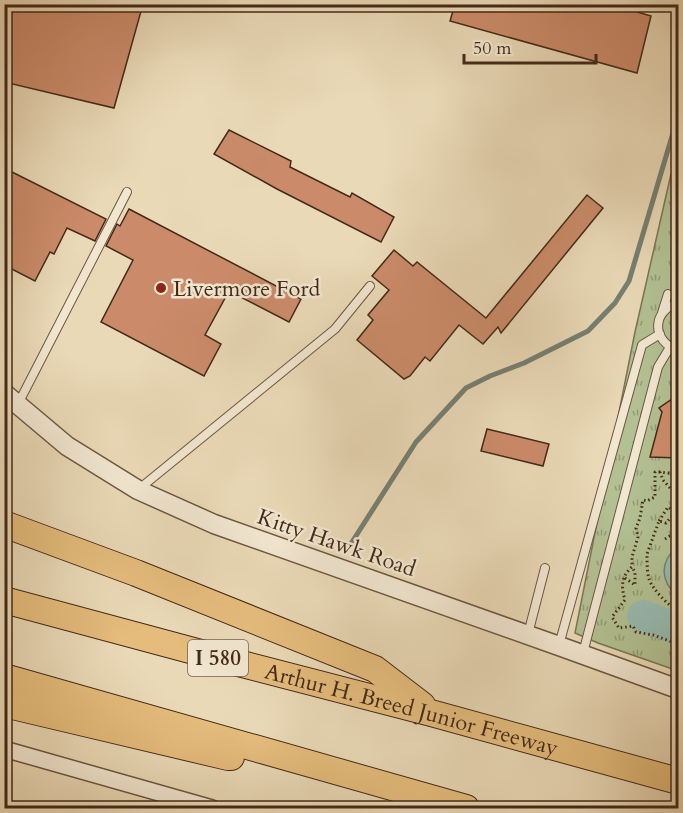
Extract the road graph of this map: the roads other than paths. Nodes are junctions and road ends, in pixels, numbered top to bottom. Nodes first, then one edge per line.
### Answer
1 (127, 192) dead end
2 (369, 286) dead end
3 (668, 294) dead end
4 (678, 303) edge
5 (662, 314) junction
6 (660, 334) junction
7 (674, 348) edge
8 (11, 398) edge
9 (138, 490) junction
10 (4, 524) edge
11 (545, 568) dead end
12 (4, 600) edge
13 (528, 635) junction
14 (559, 646) junction
15 (583, 655) junction
16 (4, 677) edge
17 (678, 689) edge
18 (4, 704) edge
19 (431, 713) junction
20 (4, 749) edge
21 (264, 750) junction
22 (678, 781) edge
23 (212, 808) edge
24 (466, 808) edge

1 - 8 lane
2 - 9 lane
3 - 5 lane
4 - 5 lane
5 - 6 lane
6 - 7 lane
6 - 14 lane
7 - 15 lane
8 - 9 street, Kitty Hawk Road
9 - 13 street, Kitty Hawk Road
10 - 19 highway
11 - 13 lane
12 - 19 highway, Arthur H. Breed Junior Freeway / I 580
13 - 14 street, Kitty Hawk Road
14 - 15 street, Kitty Hawk Road
15 - 17 street, Kitty Hawk Road
16 - 21 highway
18 - 21 highway
19 - 22 highway, Arthur H. Breed Junior Freeway / I 580
20 - 23 street
21 - 24 highway

